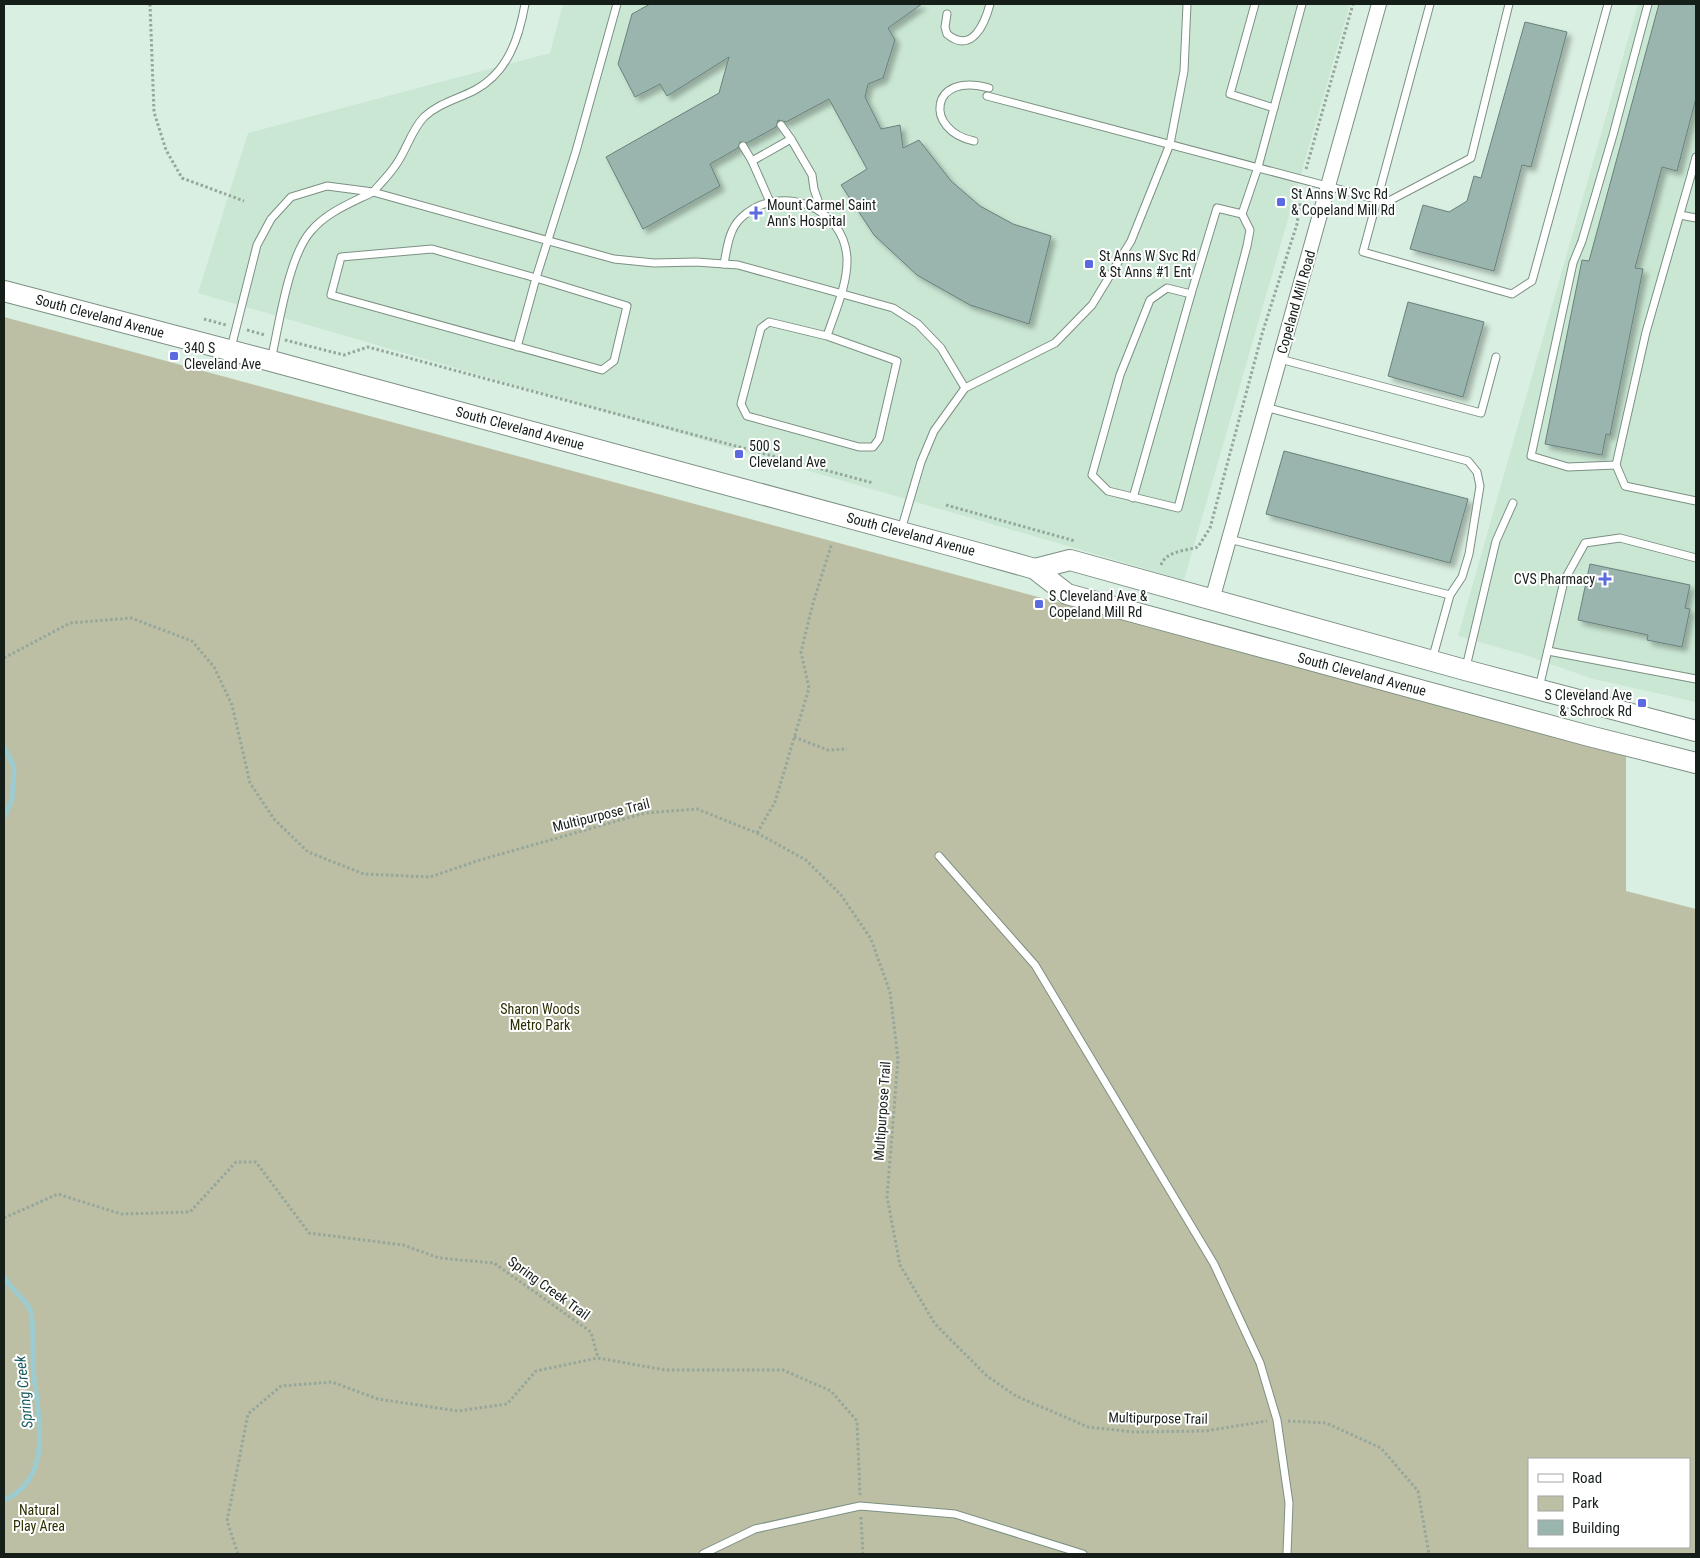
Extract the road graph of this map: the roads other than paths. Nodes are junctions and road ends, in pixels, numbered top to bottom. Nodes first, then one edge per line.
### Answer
1 (525, 4) edge
2 (617, 4) edge
3 (990, 4) edge
4 (1187, 4) edge
5 (1255, 4) edge
6 (1302, 4) edge
7 (1379, 4) edge
8 (1430, 4) edge
9 (1509, 4) edge
10 (1608, 4) edge
11 (1648, 4) edge
12 (947, 14) dead end
13 (989, 88) dead end
14 (987, 96) dead end
15 (1274, 108) junction
16 (781, 125) dead end
17 (791, 139) junction
18 (974, 141) dead end
19 (1170, 144) junction
20 (743, 146) dead end
21 (1696, 157) edge
22 (752, 161) junction
23 (1258, 167) junction
24 (1694, 171) edge
25 (1330, 186) junction
26 (373, 192) junction
27 (1377, 199) junction
28 (770, 202) junction
29 (1242, 214) junction
30 (824, 215) junction
31 (1680, 215) junction
32 (1696, 218) edge
33 (548, 241) junction
34 (724, 264) junction
35 (536, 278) junction
36 (4, 290) edge
37 (841, 293) junction
38 (1191, 294) junction
39 (827, 336) junction
40 (517, 347) junction
41 (231, 350) junction
42 (1496, 357) dead end
43 (1280, 359) junction
44 (271, 360) junction
45 (965, 388) junction
46 (1265, 407) junction
47 (1616, 465) junction
48 (1133, 498) junction
49 (1696, 501) edge
50 (1513, 502) dead end
51 (901, 532) junction
52 (1229, 538) junction
53 (1696, 558) edge
54 (1035, 569) junction
55 (1450, 595) junction
56 (1212, 600) junction
57 (1548, 651) junction
58 (1432, 660) junction
59 (1465, 670) junction
60 (1696, 679) edge
61 (1539, 689) junction
62 (1696, 730) edge
63 (1696, 763) edge
64 (939, 856) dead end
65 (703, 1554) edge
66 (1083, 1554) edge
67 (1287, 1554) edge

1 - 26 lane
2 - 33 lane
3 - 12 lane
4 - 19 lane
5 - 15 lane
6 - 15 lane
7 - 25 street, Copeland Mill Road
8 - 27 lane
9 - 27 lane
10 - 27 lane
11 - 47 lane
13 - 18 lane
14 - 19 lane
15 - 23 lane
16 - 17 lane
17 - 22 lane
17 - 30 lane
19 - 23 lane
19 - 45 lane
20 - 22 lane
21 - 24 lane
22 - 28 lane
23 - 25 lane
23 - 29 lane
24 - 31 lane
25 - 27 lane
25 - 43 street, Copeland Mill Road
26 - 33 lane
26 - 41 lane
26 - 44 lane
28 - 30 lane
28 - 34 lane
29 - 38 lane
29 - 48 lane
30 - 37 lane
31 - 32 lane
31 - 47 lane
33 - 34 lane
33 - 35 lane
34 - 37 lane
35 - 40 lane
35 - 40 lane
35 - 40 lane
36 - 41 main road, South Cleveland Avenue
37 - 39 lane
37 - 45 lane
38 - 48 lane
38 - 48 lane
39 - 39 lane
41 - 44 main road, South Cleveland Avenue
42 - 43 lane
43 - 46 street, Copeland Mill Road
44 - 51 main road, South Cleveland Avenue
45 - 51 lane
46 - 52 street, Copeland Mill Road
46 - 55 lane
47 - 49 lane
50 - 59 lane
51 - 54 main road, South Cleveland Avenue
52 - 55 lane
52 - 56 street, Copeland Mill Road
53 - 57 lane
54 - 56 main road, South Cleveland Avenue
54 - 63 main road, South Cleveland Avenue
55 - 58 lane
56 - 58 main road, South Cleveland Avenue
57 - 60 lane
57 - 61 lane
58 - 59 main road, South Cleveland Avenue
59 - 61 main road, South Cleveland Avenue
61 - 62 main road, South Cleveland Avenue
64 - 67 lane
65 - 66 lane

